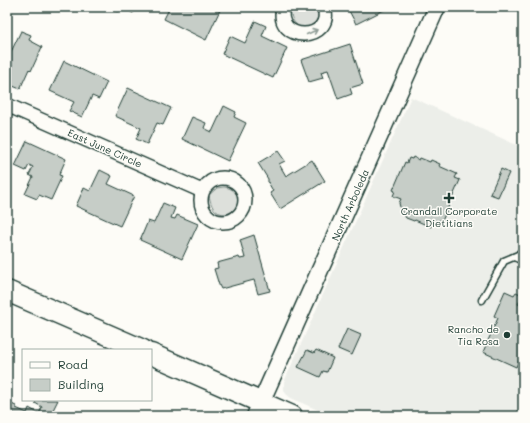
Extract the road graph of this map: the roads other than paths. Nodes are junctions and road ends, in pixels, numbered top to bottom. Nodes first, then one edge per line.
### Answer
1 (284, 7) edge
2 (324, 7) edge
3 (437, 7) edge
4 (7, 105) edge
5 (202, 192) dead end
6 (523, 250) edge
7 (514, 256) junction
8 (523, 261) edge
9 (7, 291) edge
10 (482, 300) dead end
11 (141, 349) edge
12 (152, 355) edge
13 (258, 409) edge
14 (292, 416) edge

1 -> 2 street
3 - 13 street, North Arboleda
4 - 5 street, East June Circle
6 - 7 lane
7 - 8 lane
7 - 10 lane
9 - 11 main road
12 - 13 main road
13 - 14 main road

